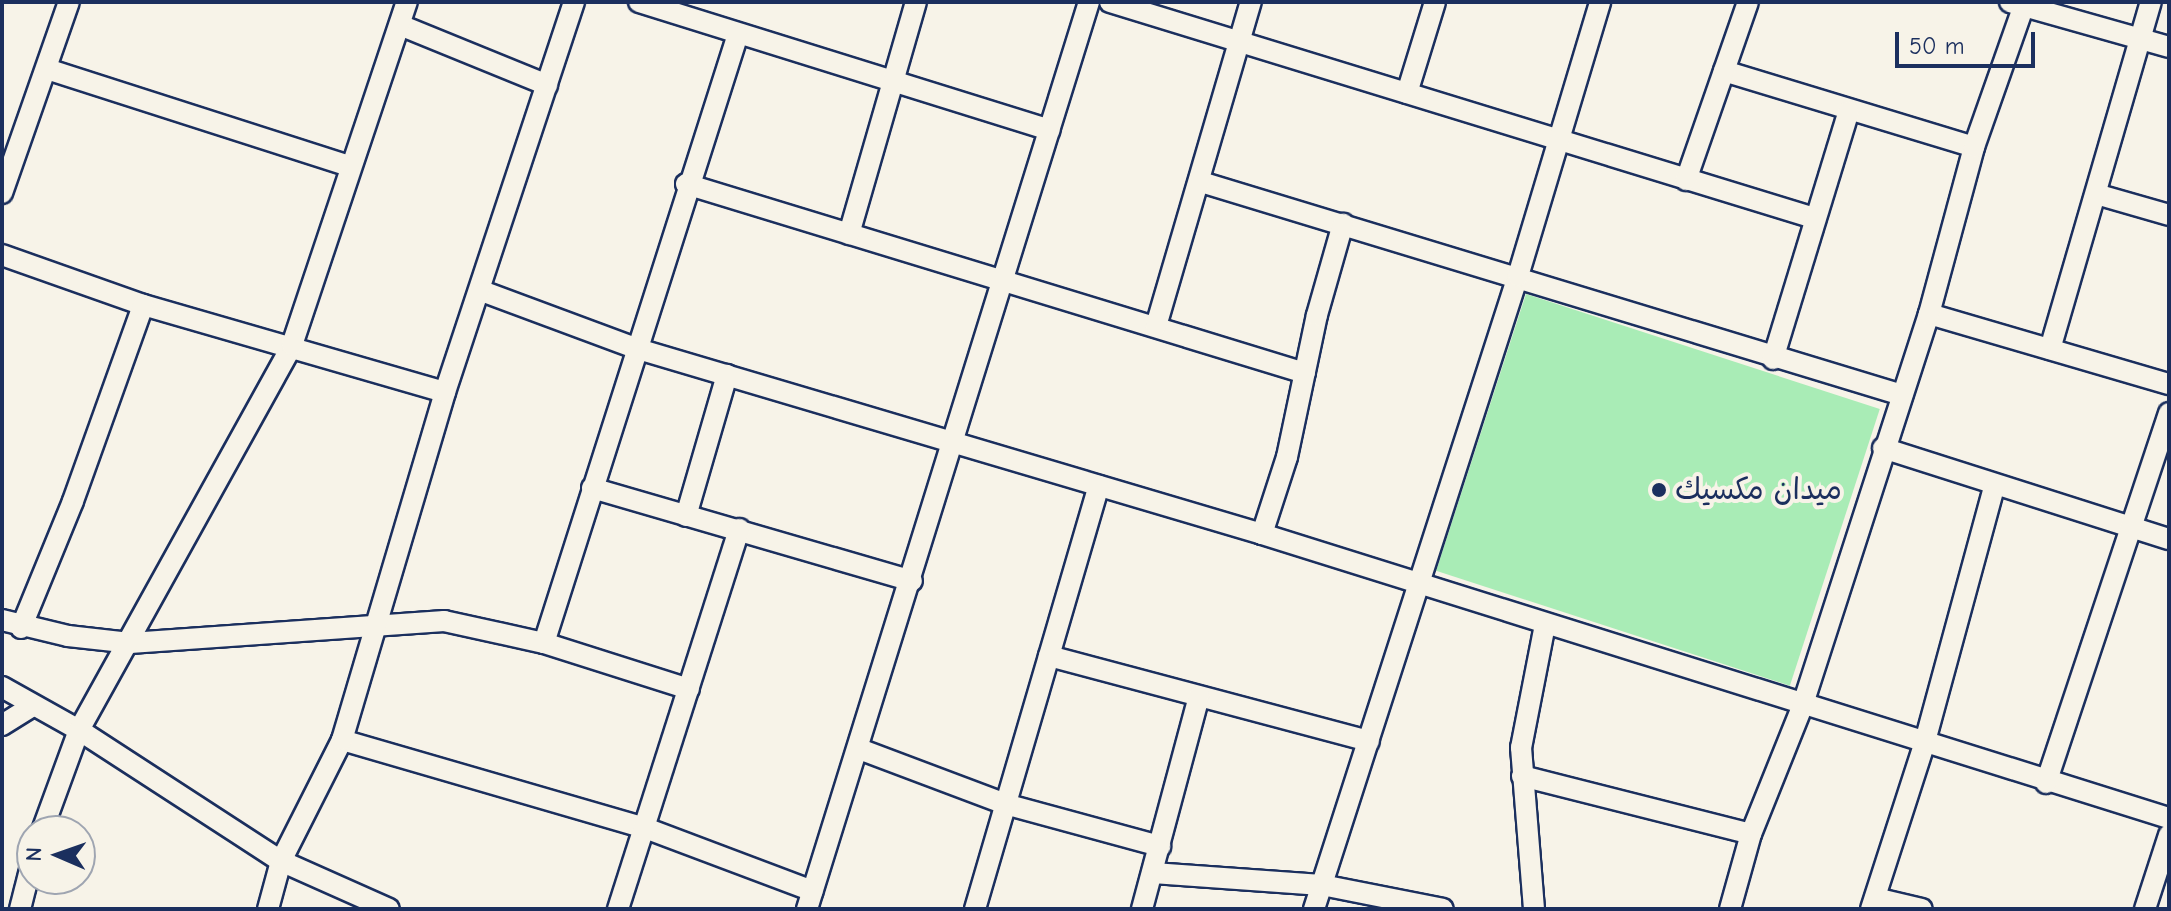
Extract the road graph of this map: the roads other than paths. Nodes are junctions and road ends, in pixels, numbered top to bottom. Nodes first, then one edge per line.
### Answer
1 (69, 2) edge
2 (407, 2) edge
3 (574, 2) edge
4 (639, 2) edge
5 (916, 2) edge
6 (1089, 2) edge
7 (1110, 2) edge
8 (1251, 2) edge
9 (1435, 2) edge
10 (1600, 2) edge
11 (1748, 2) edge
12 (2151, 2) edge
13 (2019, 3) edge
14 (400, 25) junction
15 (737, 37) junction
16 (2141, 38) junction
17 (1240, 40) junction
18 (2169, 47) edge
19 (47, 69) junction
20 (1724, 71) junction
21 (889, 83) junction
22 (547, 85) junction
23 (1407, 93) junction
24 (1849, 111) junction
25 (1050, 130) junction
26 (1558, 141) junction
27 (1974, 147) junction
28 (350, 166) junction
29 (1686, 180) junction
30 (1201, 182) junction
31 (686, 184) junction
32 (2, 193) edge
33 (2096, 194) junction
34 (2169, 215) edge
35 (1814, 218) junction
36 (1343, 224) junction
37 (849, 234) junction
38 (2, 255) edge
39 (1518, 276) junction
40 (1001, 282) junction
41 (482, 291) junction
42 (143, 305) junction
43 (1929, 314) junction
44 (1156, 326) junction
45 (292, 345) junction
46 (638, 349) junction
47 (2050, 349) junction
48 (1773, 359) junction
49 (1305, 373) junction
50 (727, 375) junction
51 (2169, 384) edge
52 (445, 392) junction
53 (1902, 395) junction
54 (2169, 413) edge
55 (953, 440) junction
56 (1883, 448) junction
57 (1995, 484) junction
58 (1099, 486) junction
59 (592, 488) junction
60 (686, 516) junction
61 (2131, 527) junction
62 (739, 529) junction
63 (1262, 534) junction
64 (2169, 539) edge
65 (912, 581) junction
66 (1419, 586) junction
67 (377, 623) junction
68 (12, 624) edge
69 (1545, 625) junction
70 (130, 643) junction
71 (544, 643) junction
72 (1049, 656) junction
73 (2, 687) edge
74 (689, 689) junction
75 (1199, 696) junction
76 (32, 706) junction
77 (1802, 707) junction
78 (2, 725) edge
79 (79, 730) junction
80 (342, 740) junction
81 (1369, 741) junction
82 (1924, 745) junction
83 (859, 749) junction
84 (1522, 776) junction
85 (2046, 783) junction
86 (1005, 804) junction
87 (48, 815) edge
88 (2169, 818) edge
89 (645, 828) junction
90 (1751, 834) junction
91 (2169, 835) edge
92 (1160, 846) junction
93 (281, 861) junction
94 (1153, 873) junction
95 (1322, 885) junction
96 (810, 900) edge
97 (1873, 903) edge
98 (382, 907) edge
99 (268, 909) edge
100 (618, 909) edge
101 (975, 909) edge
102 (1142, 909) edge
103 (1314, 909) edge
104 (1443, 909) edge
105 (1534, 909) edge
106 (1730, 909) edge
107 (1922, 909) edge
108 (2145, 909) edge

1 - 19 street
2 - 14 street
3 - 22 street
4 - 15 street
5 - 21 street
6 - 25 street
7 - 17 street
8 - 17 street
9 - 23 street
10 - 26 street
11 - 20 street
12 - 16 street
13 - 16 street
13 - 27 street
14 - 22 street
14 - 28 street
15 - 21 street
15 - 31 street
16 - 18 street
16 - 33 street
17 - 23 street
17 - 30 street
19 - 28 street
19 - 32 street
20 - 24 street
20 - 29 street
21 - 25 street
21 - 37 street
22 - 41 street
23 - 26 street
24 - 27 street
24 - 35 street
25 - 40 street
26 - 29 street
26 - 39 street
27 - 43 street
28 - 45 street
29 - 35 street
30 - 36 street
30 - 44 street
31 - 37 street
31 - 46 street
33 - 34 street
33 - 47 street
35 - 48 street
36 - 39 street
36 - 49 street
37 - 40 street
38 - 42 street
39 - 48 street
39 - 66 street
40 - 44 street
40 - 55 street
41 - 46 street
41 - 52 street
42 - 45 street
42 - 68 street
43 - 47 street
43 - 53 street
44 - 49 street
45 - 52 street
45 - 70 street
46 - 50 street
46 - 59 street
47 - 51 street
48 - 53 street
49 - 63 street
50 - 55 street
50 - 60 street
52 - 67 street
53 - 56 street
54 - 61 street
55 - 58 street
55 - 65 street
56 - 57 street
56 - 77 street
57 - 61 street
57 - 82 street
58 - 63 street
58 - 72 street
59 - 60 street
59 - 71 street
60 - 62 street
61 - 64 street
61 - 85 street
62 - 65 street
62 - 74 street
63 - 66 street
65 - 83 street
66 - 69 street
66 - 81 street
67 - 70 street
67 - 71 street
67 - 80 street
68 - 70 street
69 - 77 street
69 - 84 street
70 - 79 street
71 - 74 street
72 - 75 street
72 - 86 street
73 - 76 street
74 - 89 street
75 - 81 street
75 - 92 street
76 - 78 street
76 - 79 street
77 - 82 street
77 - 90 street
79 - 87 street
79 - 93 street
80 - 89 street
80 - 93 street
81 - 95 street
82 - 85 street
82 - 97 street
83 - 86 street
83 - 96 street
84 - 90 street
84 - 105 street
85 - 88 street
86 - 92 street
86 - 101 street
89 - 96 street
89 - 100 street
90 - 106 street
91 - 108 street
92 - 94 street
93 - 98 street
93 - 99 street
94 - 95 street
94 - 102 street
95 - 103 street
95 - 104 street
97 - 107 street

